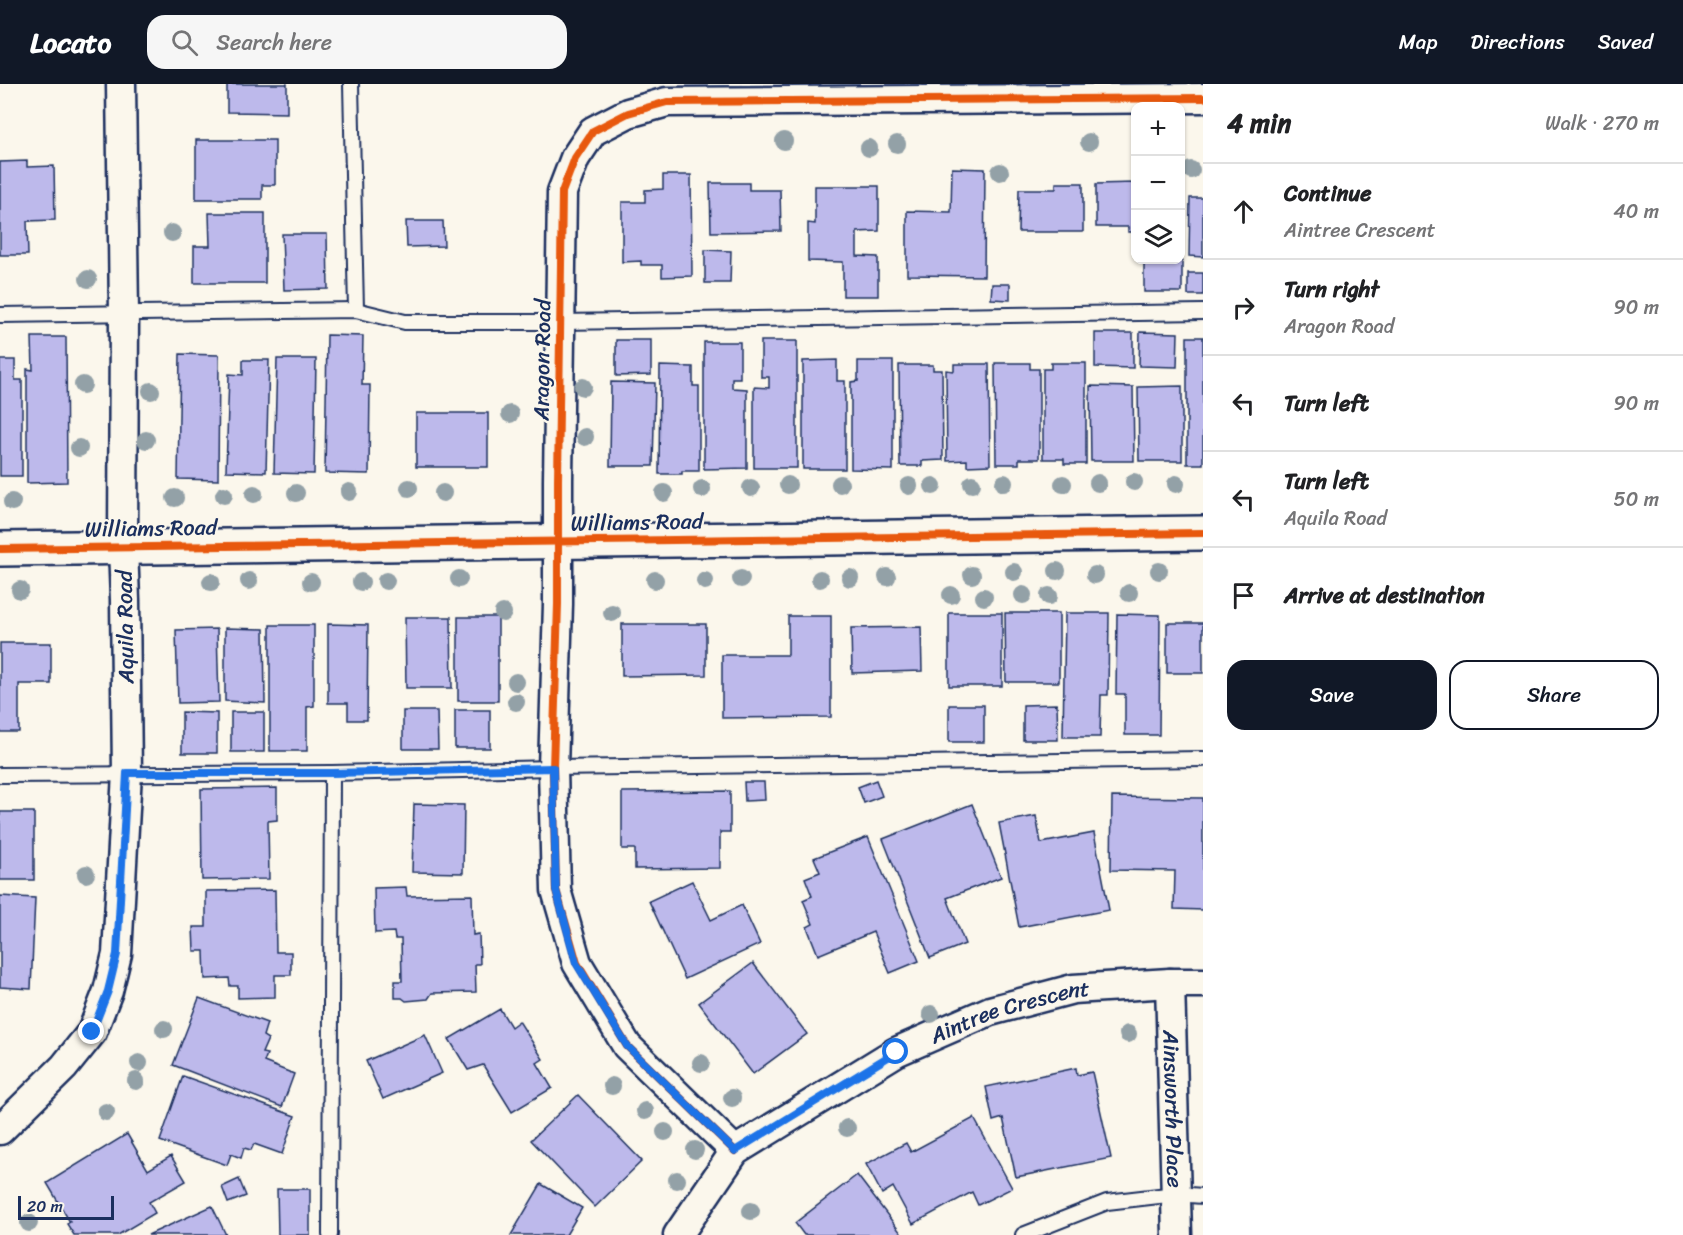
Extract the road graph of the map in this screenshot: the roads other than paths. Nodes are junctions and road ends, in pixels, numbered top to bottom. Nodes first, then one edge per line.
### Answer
1 (121, 84) edge
2 (351, 84) edge
3 (1203, 98) edge
4 (356, 310) junction
5 (1203, 312) edge
6 (124, 313) junction
7 (0, 315) edge
8 (561, 322) junction
9 (1203, 533) edge
10 (558, 541) junction
11 (123, 547) junction
12 (0, 549) edge
13 (1203, 759) edge
14 (553, 768) junction
15 (127, 773) junction
16 (332, 773) junction
17 (0, 775) edge
18 (1170, 982) junction
19 (1203, 983) edge
20 (0, 1130) edge
21 (735, 1151) junction
22 (1189, 1195) edge
23 (330, 1235) edge
24 (678, 1235) edge
25 (1023, 1235) edge
26 (1177, 1235) edge

1 - 6 street, Aquila Road
2 - 4 lane
3 - 8 street, Aragon Road
4 - 6 lane
4 - 8 lane
5 - 8 lane
6 - 7 lane
6 - 11 street, Aquila Road
8 - 10 street, Aragon Road
9 - 10 street, Williams Road
10 - 11 street, Williams Road
10 - 14 street, Aragon Road
11 - 12 street, Williams Road
11 - 15 street, Aquila Road
13 - 14 lane
14 - 16 lane
14 - 21 street, Aragon Road
15 - 16 lane
15 - 17 lane
15 - 20 street, Aquila Road
16 - 23 lane
18 - 19 street, Aintree Crescent
18 - 21 street, Aintree Crescent
18 - 22 street, Ainsworth Place
21 - 24 street, Aintree Crescent
22 - 25 lane
22 - 26 street, Ainsworth Place

